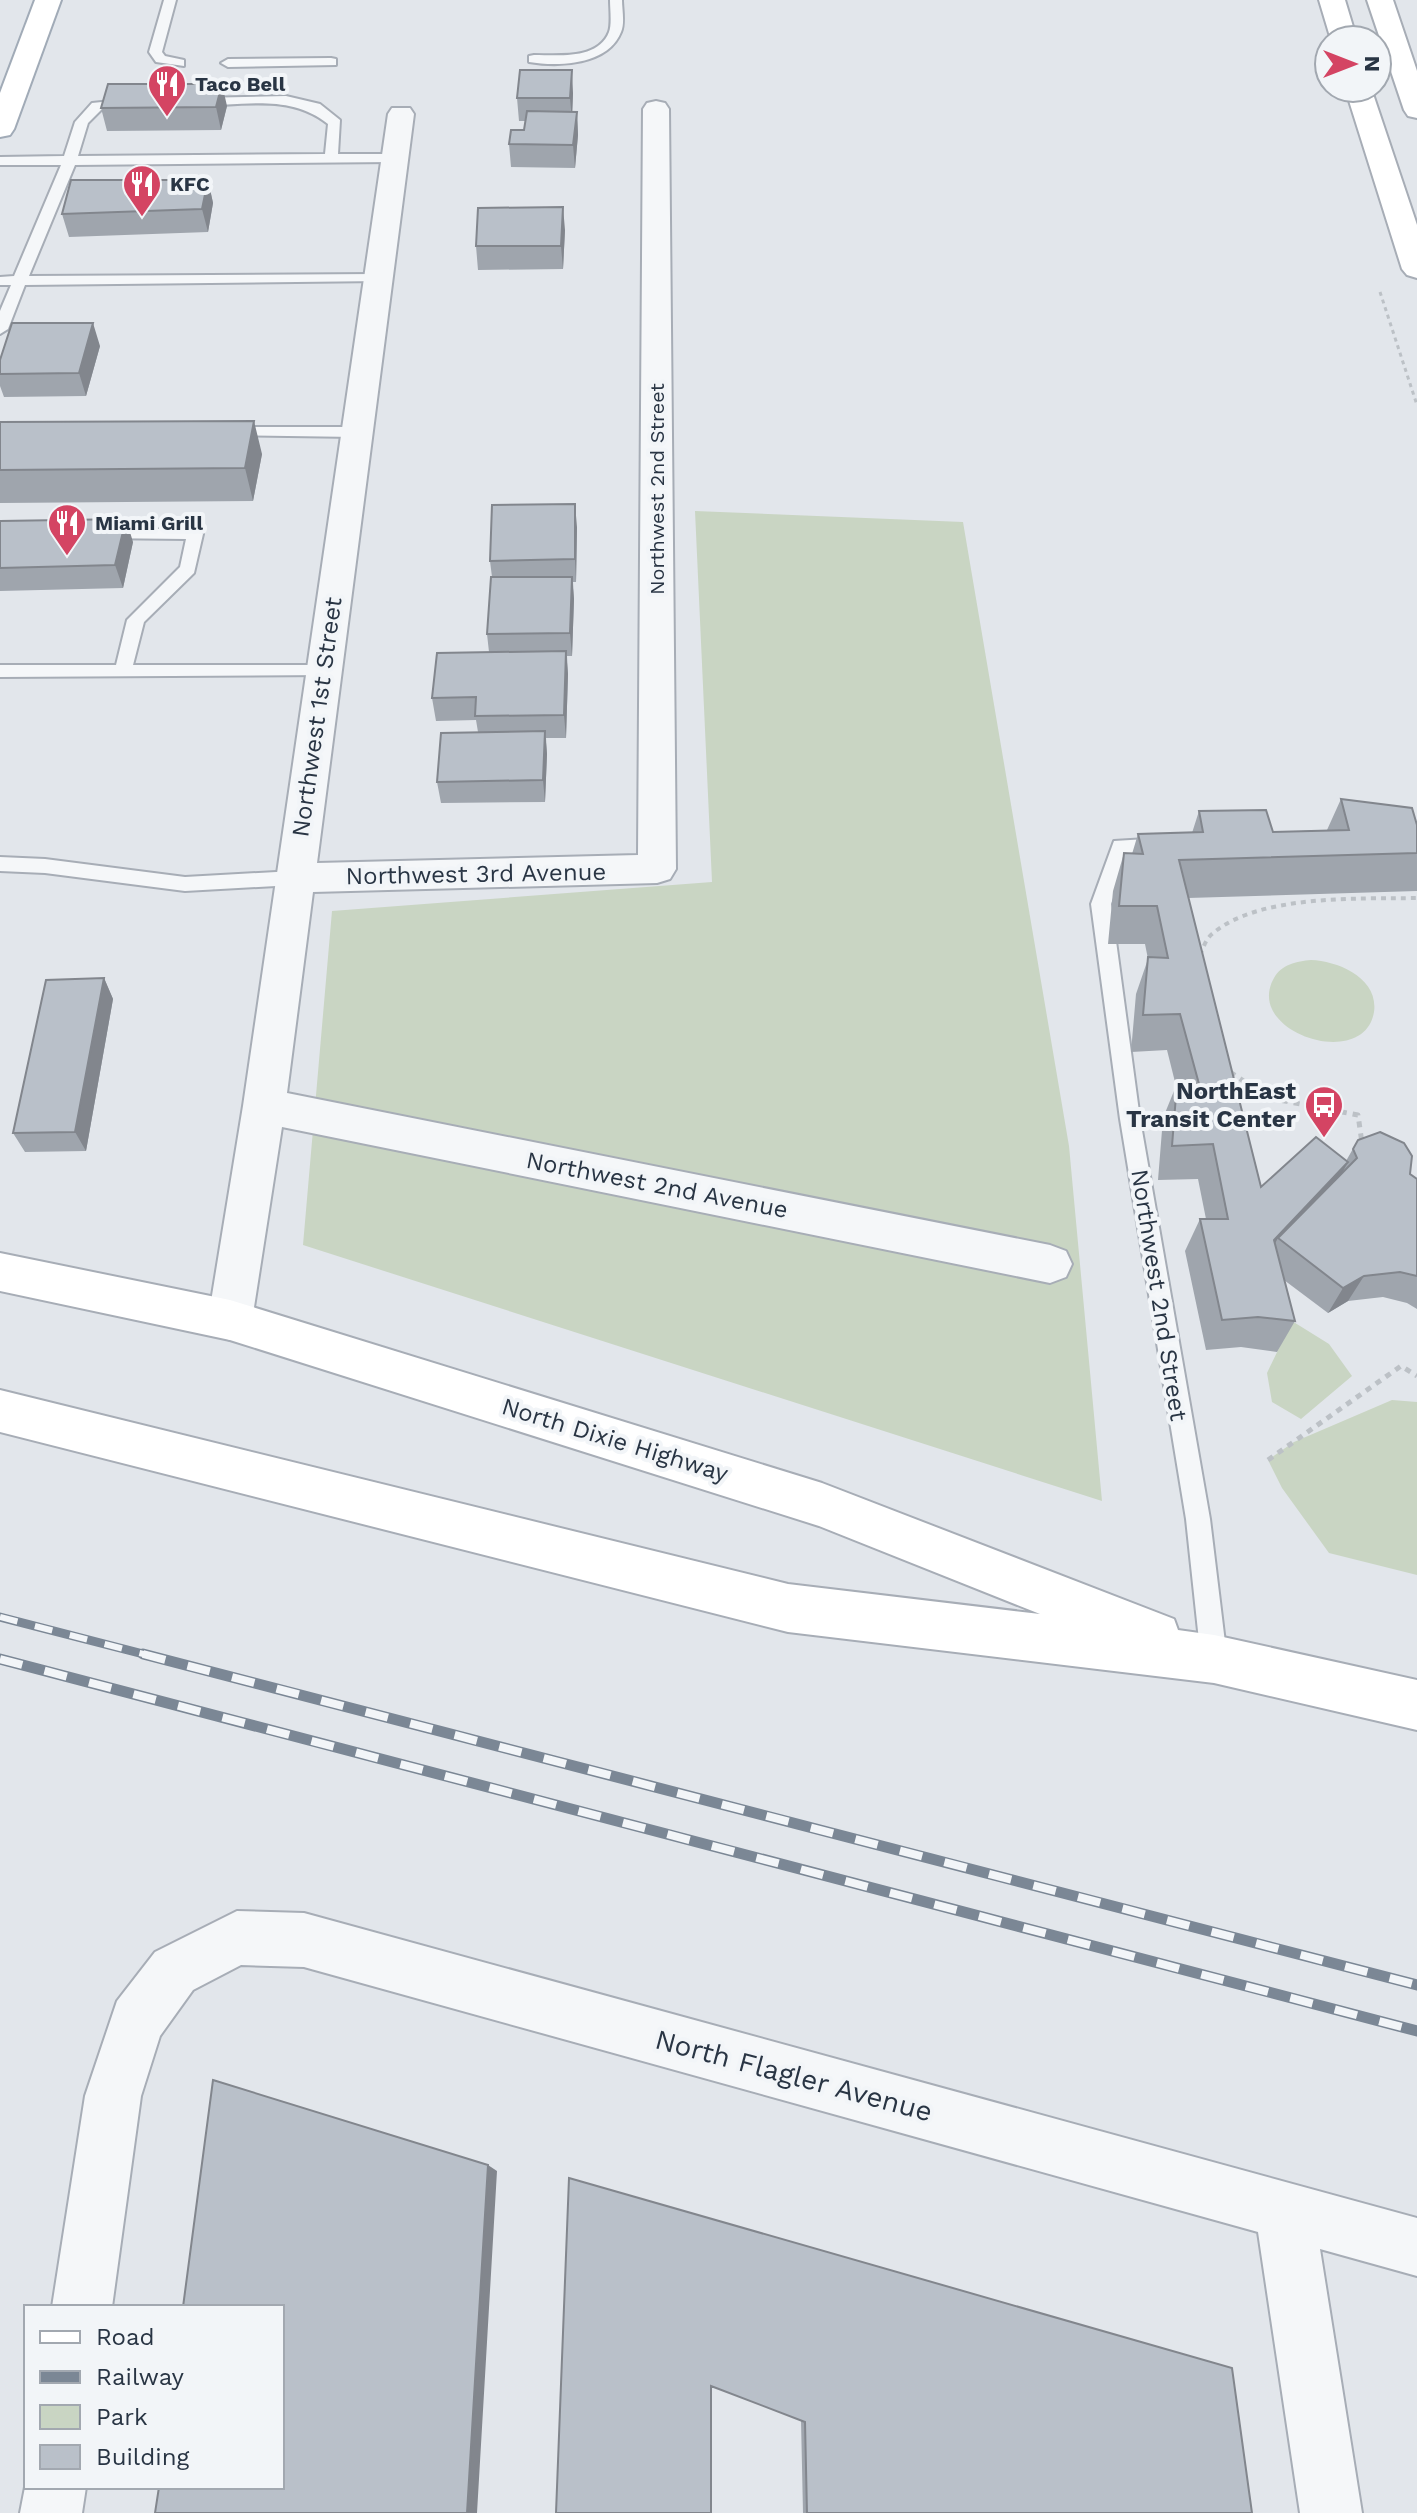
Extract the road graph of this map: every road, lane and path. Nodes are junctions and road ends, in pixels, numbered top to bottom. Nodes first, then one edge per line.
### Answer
1 (48, 0) edge
2 (170, 0) edge
3 (616, 0) edge
4 (1332, 0) edge
5 (1380, 0) edge
6 (1339, 24) edge
7 (534, 59) dead end
8 (331, 62) dead end
9 (179, 63) dead end
10 (228, 63) dead end
11 (1411, 74) edge
12 (183, 102) edge
13 (153, 103) edge
14 (1363, 104) edge
15 (656, 109) dead end
16 (1417, 110) edge
17 (401, 114) dead end
18 (0, 129) edge
19 (331, 158) junction
20 (394, 158) junction
21 (70, 160) junction
22 (0, 161) edge
23 (1417, 269) edge
24 (377, 278) junction
25 (0, 281) edge
26 (19, 281) junction
27 (0, 329) edge
28 (218, 432) edge
29 (356, 432) junction
30 (90, 534) edge
31 (0, 671) edge
32 (123, 671) junction
33 (323, 671) junction
34 (1183, 844) edge
35 (0, 864) edge
36 (657, 869) joint
37 (294, 878) junction
38 (1417, 898) edge
39 (1200, 960) edge
40 (1224, 1065) edge
41 (1232, 1075) junction
42 (1229, 1087) edge
43 (264, 1106) junction
44 (1362, 1145) edge
45 (1050, 1264) dead end
46 (0, 1272) edge
47 (230, 1320) junction
48 (1417, 1376) edge
49 (0, 1411) edge
50 (1268, 1460) dead end
51 (1214, 1659) junction
52 (1417, 1705) edge
53 (1284, 2210) junction
54 (1417, 2247) edge
55 (82, 2305) edge
56 (55, 2489) edge
57 (51, 2513) edge
58 (1331, 2513) edge

1 - 18 main road
2 - 9 lane
3 - 7 lane
4 - 6 main road
5 - 11 main road
8 - 10 lane
11 - 16 main road
12 - 19 lane
13 - 21 lane
14 - 23 main road
15 - 36 street, Northwest 2nd Street
17 - 20 street, Northwest 1st Street
19 - 20 lane
19 - 21 lane
20 - 24 street, Northwest 1st Street
21 - 22 lane
21 - 26 lane
24 - 26 lane
24 - 29 street, Northwest 1st Street
25 - 26 lane
26 - 27 lane
28 - 29 lane
29 - 33 street, Northwest 1st Street
30 - 32 lane
31 - 32 lane
32 - 33 lane
33 - 37 street, Northwest 1st Street
34 - 51 lane, Northwest 2nd Street
35 - 37 lane
36 - 37 street, Northwest 3rd Avenue
37 - 43 street, Northwest 1st Street
38 - 39 path
40 - 41 path
41 - 42 path
41 - 44 path
43 - 45 street, Northwest 2nd Avenue
43 - 47 street, Northwest 1st Street
46 - 47 main road, North Dixie Highway
47 - 51 main road, North Dixie Highway
48 - 50 path
49 - 51 main road, North Dixie Highway
51 - 52 main road, North Dixie Highway
53 - 54 street, North Flagler Avenue
53 - 55 street, North Flagler Avenue
53 - 58 street
56 - 57 street

